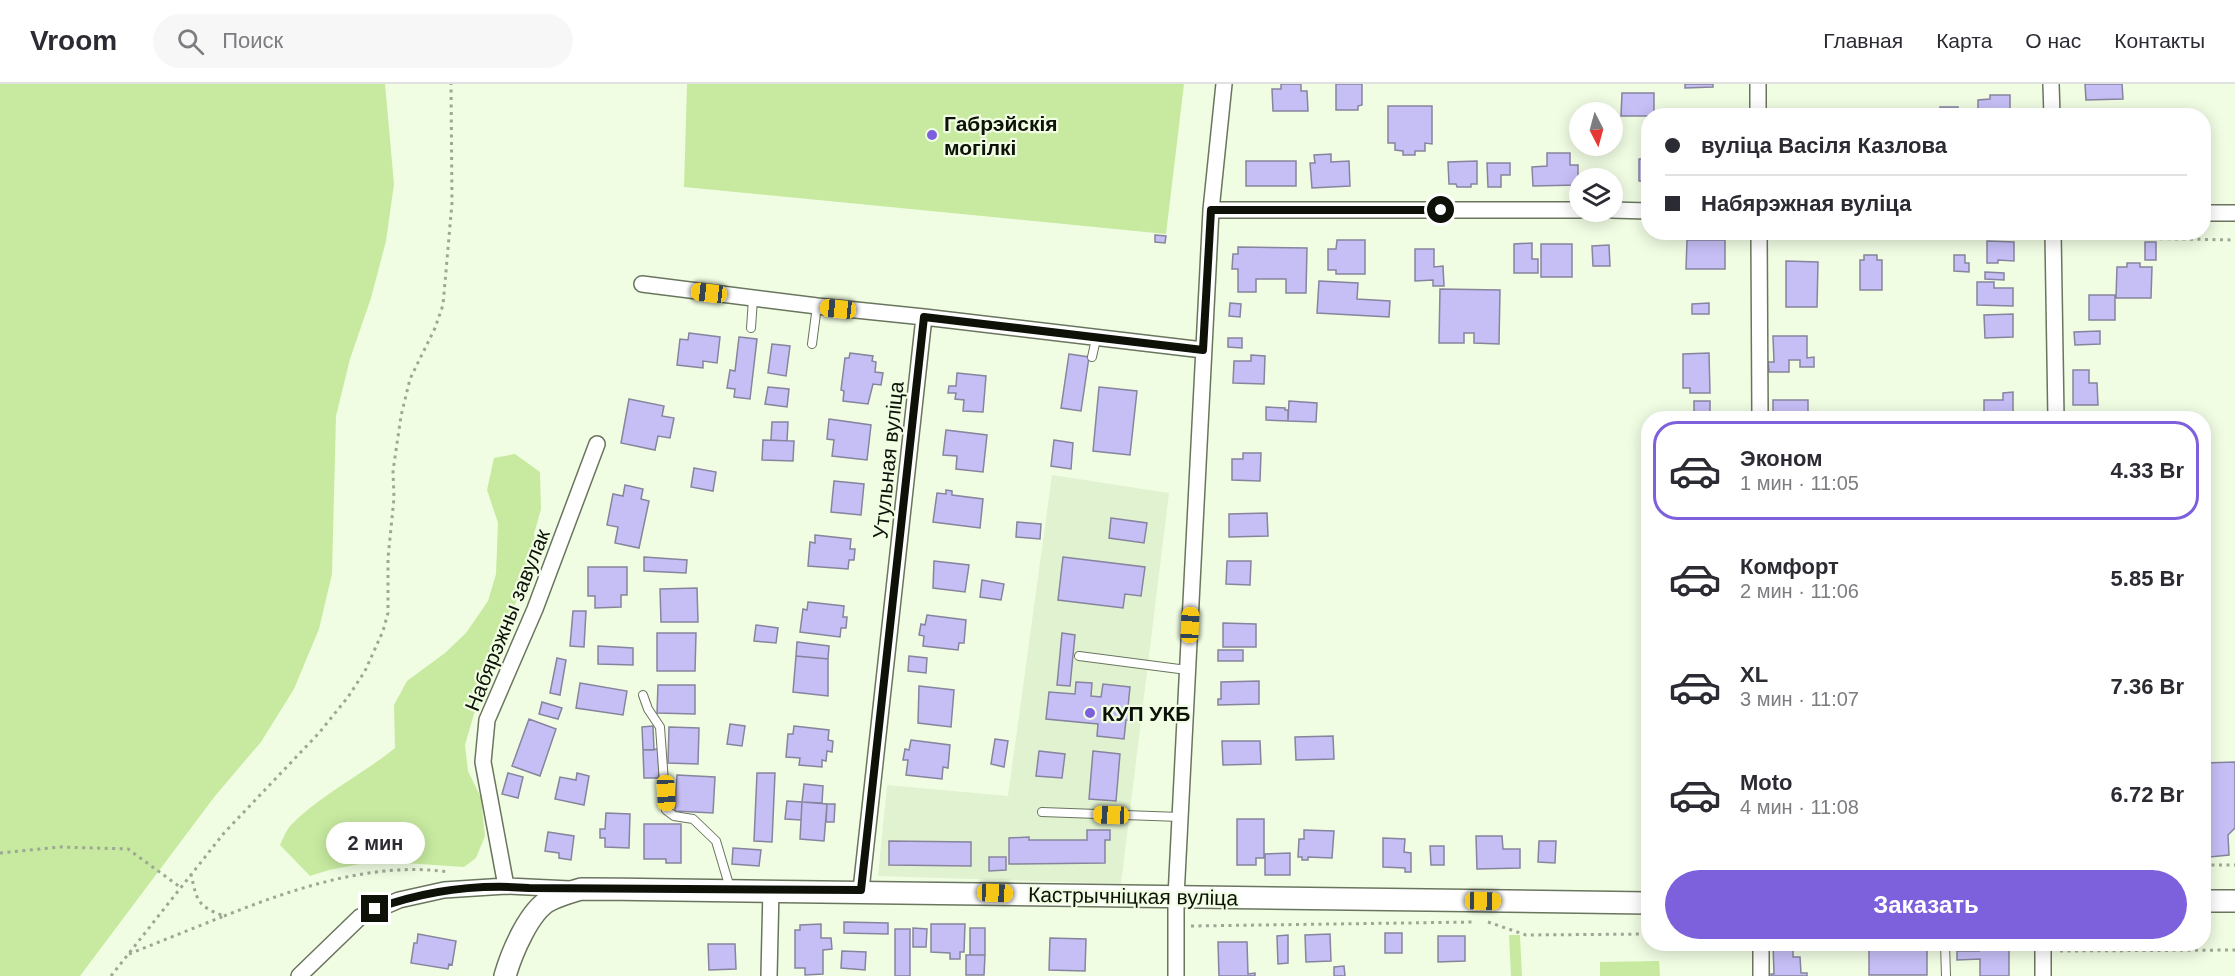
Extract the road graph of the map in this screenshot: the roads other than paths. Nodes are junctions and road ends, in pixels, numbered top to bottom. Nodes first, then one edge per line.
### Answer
1 (1224, 84) edge
2 (1758, 84) edge
3 (2051, 84) edge
4 (1758, 108) edge
5 (2052, 108) edge
6 (1211, 210) junction
7 (1569, 210) edge
8 (1623, 210) edge
9 (1641, 211) edge
10 (2211, 213) edge
11 (2235, 213) edge
12 (1759, 240) edge
13 (2053, 240) edge
14 (642, 284) dead end
15 (753, 299) junction
16 (817, 306) junction
17 (924, 317) junction
18 (751, 328) dead end
19 (1096, 339) junction
20 (812, 344) dead end
21 (1203, 350) junction
22 (1092, 357) dead end
23 (1760, 411) edge
24 (2056, 411) edge
25 (597, 444) dead end
26 (1079, 656) dead end
27 (1187, 670) junction
28 (643, 695) dead end
29 (1042, 812) dead end
30 (1180, 817) junction
31 (506, 886) junction
32 (581, 889) junction
33 (771, 889) junction
34 (730, 890) junction
35 (861, 890) junction
36 (1176, 897) junction
37 (2211, 901) edge
38 (2235, 901) edge
39 (1641, 903) edge
40 (1761, 951) edge
41 (1945, 951) edge
42 (2043, 951) edge
43 (299, 976) edge
44 (505, 976) edge
45 (769, 976) edge
46 (1176, 976) edge
47 (1761, 976) edge
48 (1946, 976) edge
49 (2043, 976) edge

1 - 6 street
2 - 4 street
3 - 5 street
6 - 7 street
6 - 21 street
8 - 9 street
10 - 11 street
12 - 23 street
13 - 24 street
14 - 15 street
15 - 16 street
15 - 18 lane
16 - 17 street
16 - 20 lane
17 - 19 street
17 - 35 street, Утульная вуліца
19 - 21 street
19 - 22 lane
21 - 27 street
25 - 31 street, Набярэжны завулак
26 - 27 lane
27 - 30 street
28 - 34 lane
29 - 30 lane
30 - 36 street
31 - 32 street
31 - 43 street
32 - 34 main road, Кастрычніцкая вуліца
32 - 44 main road, Кастрычніцкая вуліца
33 - 34 main road, Кастрычніцкая вуліца
33 - 35 main road, Кастрычніцкая вуліца
33 - 45 street
35 - 36 main road, Кастрычніцкая вуліца
36 - 39 main road, Кастрычніцкая вуліца
36 - 46 street
37 - 38 main road
40 - 47 street
41 - 48 lane
42 - 49 street

